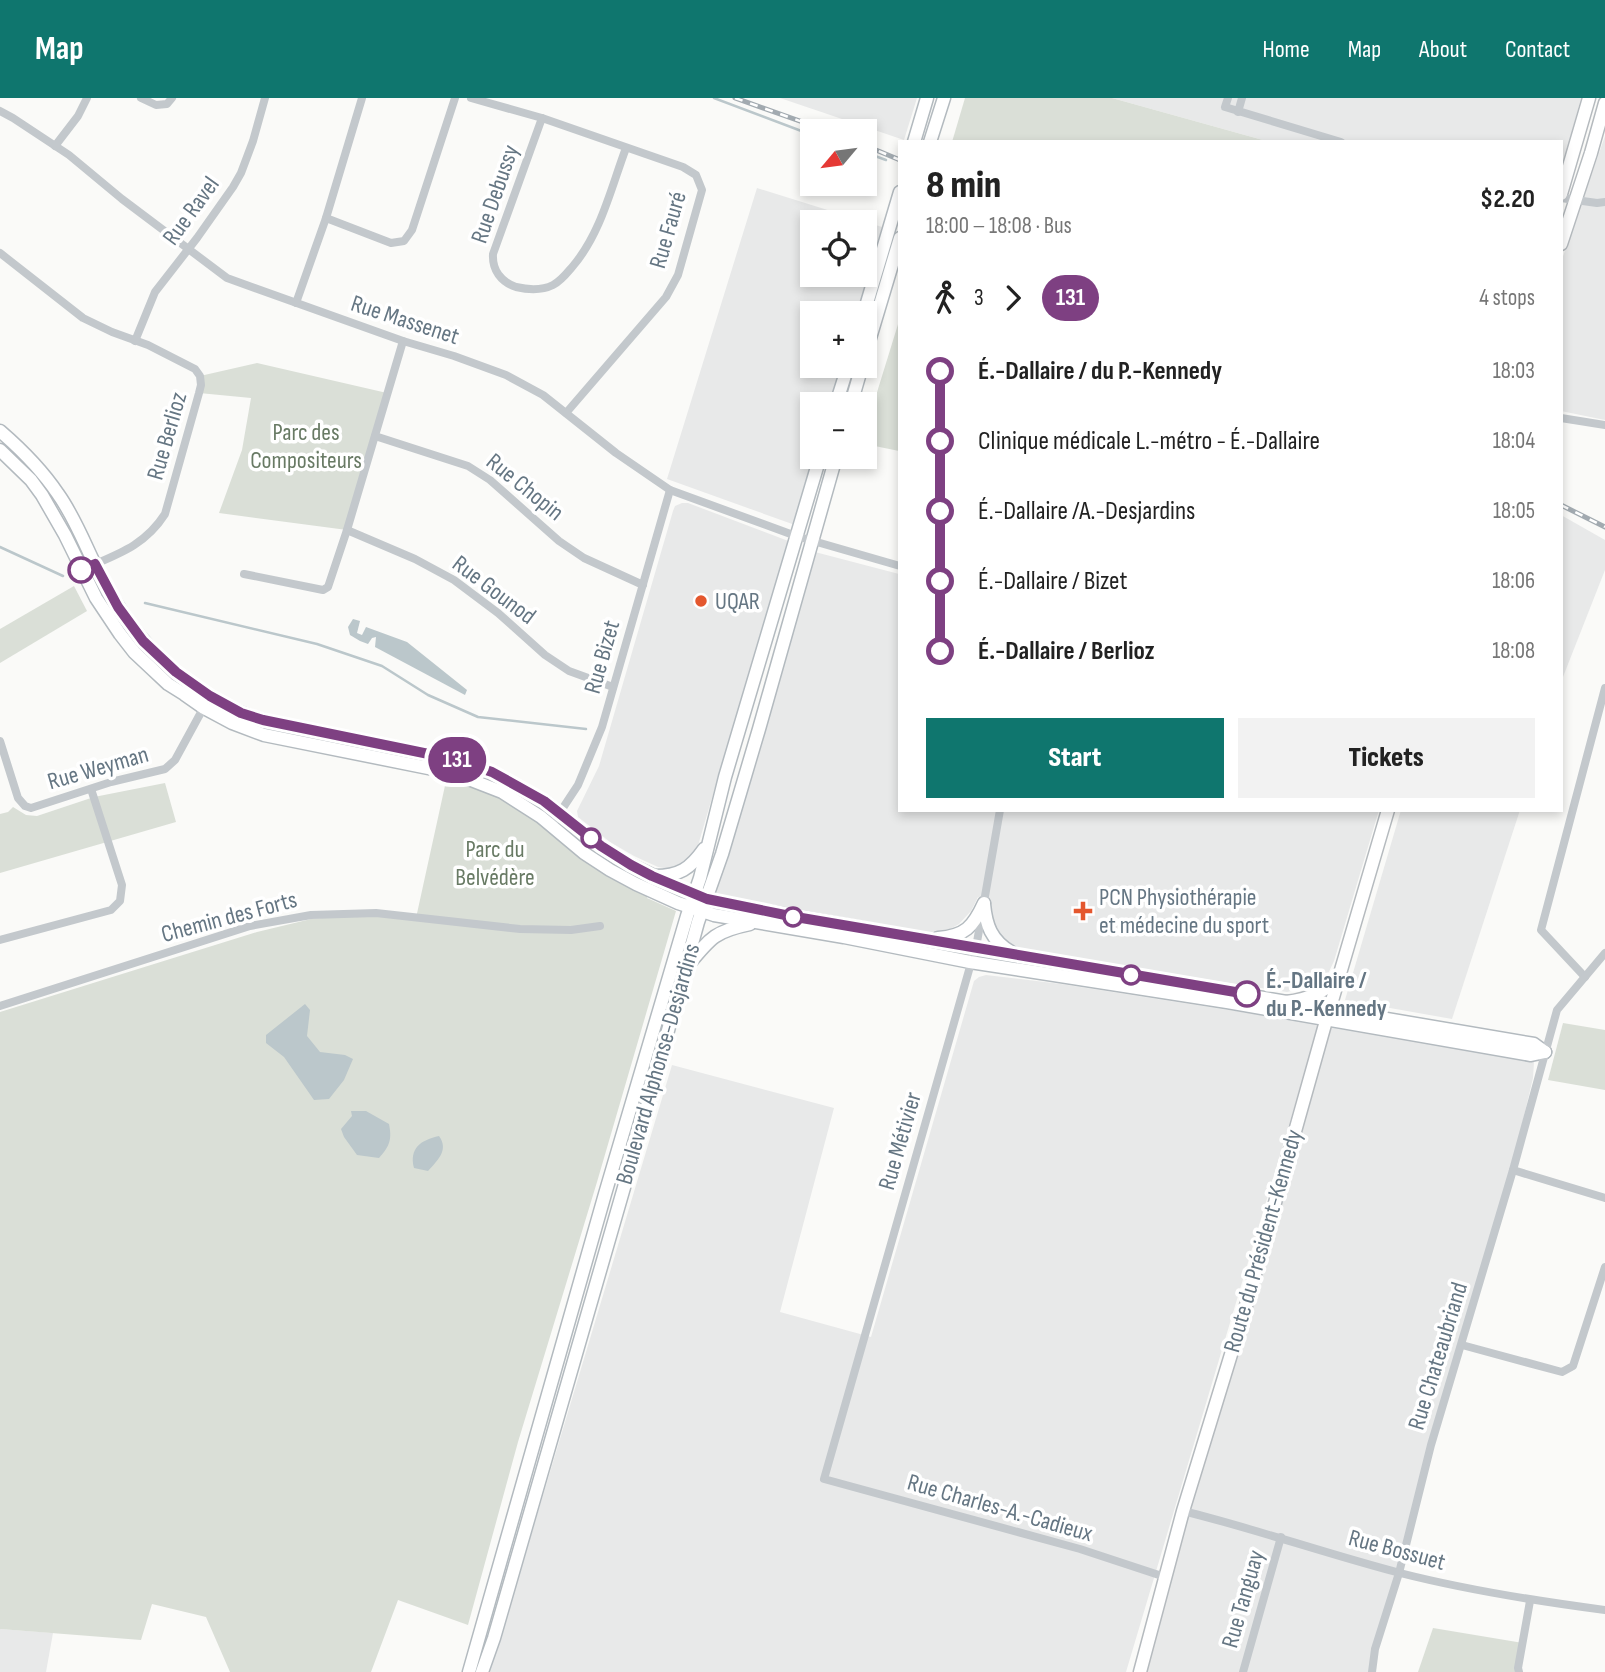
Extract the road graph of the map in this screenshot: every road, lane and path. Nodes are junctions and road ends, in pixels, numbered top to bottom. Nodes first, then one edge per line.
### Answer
1 (87, 98) edge
2 (141, 98) edge
3 (173, 98) edge
4 (265, 98) edge
5 (362, 98) edge
6 (455, 98) edge
7 (471, 98) edge
8 (927, 98) edge
9 (944, 98) edge
10 (1228, 98) edge
11 (1242, 98) edge
12 (1589, 98) edge
13 (1605, 103) edge
14 (0, 111) edge
15 (1238, 112) junction
16 (542, 118) junction
17 (1605, 125) edge
18 (915, 140) edge
19 (931, 140) edge
20 (1334, 140) edge
21 (55, 146) junction
22 (626, 148) junction
23 (1591, 153) junction
24 (1563, 187) edge
25 (1563, 195) edge
26 (898, 199) edge
27 (1576, 199) junction
28 (1605, 202) edge
29 (326, 218) junction
30 (1563, 238) edge
31 (898, 244) edge
32 (188, 248) junction
33 (0, 253) edge
34 (868, 301) edge
35 (296, 303) junction
36 (877, 315) edge
37 (135, 341) junction
38 (403, 341) junction
39 (566, 413) junction
40 (1563, 418) edge
41 (1605, 425) edge
42 (0, 431) edge
43 (374, 436) junction
44 (0, 450) edge
45 (816, 469) edge
46 (833, 469) edge
47 (670, 490) junction
48 (347, 530) junction
49 (796, 536) junction
50 (812, 541) junction
51 (95, 564) junction
52 (898, 565) edge
53 (81, 570) junction
54 (244, 575) dead end
55 (642, 585) junction
56 (613, 687) junction
57 (1605, 688) edge
58 (207, 702) junction
59 (0, 741) edge
60 (4, 765) edge
61 (91, 789) junction
62 (1000, 812) edge
63 (1387, 812) edge
64 (559, 813) junction
65 (551, 826) junction
66 (710, 840) junction
67 (652, 876) junction
68 (698, 903) junction
69 (984, 903) junction
70 (758, 923) junction
71 (600, 926) dead end
72 (924, 939) junction
73 (0, 940) edge
74 (975, 948) junction
75 (1605, 953) edge
76 (1017, 956) junction
77 (971, 962) junction
78 (685, 968) junction
79 (1339, 977) junction
80 (1585, 977) junction
81 (1286, 1002) junction
82 (0, 1006) edge
83 (1328, 1014) junction
84 (1545, 1052) junction
85 (1513, 1170) junction
86 (1605, 1198) edge
87 (1605, 1267) edge
88 (1462, 1345) junction
89 (824, 1479) joint
90 (1183, 1511) junction
91 (1281, 1538) junction
92 (1399, 1573) junction
93 (1165, 1577) junction
94 (1530, 1601) junction
95 (1605, 1610) edge
96 (469, 1672) edge
97 (482, 1672) edge
98 (1140, 1672) edge
99 (1243, 1672) edge
100 (1372, 1672) edge
101 (1519, 1672) edge

1 - 21 street
2 - 3 street
4 - 32 street, Rue Ravel
5 - 29 street
6 - 29 street
7 - 16 street, Rue Fauré
8 - 18 main road
9 - 19 main road
10 - 15 street
11 - 15 street
12 - 24 main road
13 - 23 main road
14 - 21 street, Rue Massenet
15 - 20 street
16 - 22 street, Rue Fauré
16 - 22 street, Rue Debussy
17 - 23 main road
21 - 32 street, Rue Massenet
22 - 39 street, Rue Fauré
23 - 27 main road
25 - 27 street
26 - 34 main road
27 - 28 street
27 - 30 main road
29 - 35 street
31 - 36 main road
32 - 35 street, Rue Massenet
32 - 37 street, Rue Ravel
33 - 37 street, Rue Berlioz
35 - 38 street, Rue Massenet
37 - 51 street, Rue Berlioz
38 - 39 street, Rue Massenet
38 - 43 street
39 - 47 street, Rue Massenet
40 - 41 street
42 - 51 main road
43 - 48 street
43 - 55 street, Rue Chopin
44 - 53 main road
45 - 49 main road, Boulevard Alphonse-Desjardins
46 - 50 main road, Boulevard Alphonse-Desjardins
47 - 49 street, Rue Massenet
47 - 55 street, Rue Bizet
48 - 54 street
48 - 56 street, Rue Gounod
49 - 50 street, Rue Massenet
49 - 66 main road, Boulevard Alphonse-Desjardins
50 - 52 street, Rue Massenet
50 - 68 main road, Boulevard Alphonse-Desjardins
51 - 53 street, Rue Berlioz
51 - 58 main road
53 - 58 main road
55 - 56 street, Rue Bizet
56 - 64 street, Rue Bizet
57 - 80 street
58 - 61 street, Rue Weyman
58 - 64 main road
58 - 65 main road
59 - 60 street, Rue Weyman
60 - 61 street, Rue Weyman
61 - 73 street
62 - 69 street, Rue Métivier
63 - 79 main road, Route du Président-Kennedy
64 - 65 street, Rue Bizet
64 - 67 main road
65 - 68 main road
66 - 67 main road
66 - 68 main road, Boulevard Alphonse-Desjardins
67 - 68 main road
68 - 70 main road
68 - 72 main road
68 - 78 main road, Boulevard Alphonse-Desjardins
68 - 96 main road, Boulevard Alphonse-Desjardins
69 - 72 main road
69 - 74 street, Rue Métivier
69 - 76 main road
70 - 77 main road
70 - 78 main road
71 - 82 street, Chemin des Forts
72 - 74 main road
74 - 76 main road
74 - 77 street, Rue Métivier
75 - 80 street, Rue Chateaubriand
76 - 81 main road
77 - 83 main road
77 - 89 street, Rue Métivier
78 - 97 main road, Boulevard Alphonse-Desjardins
79 - 81 main road
79 - 83 main road, Route du Président-Kennedy
80 - 84 street, Rue Chateaubriand
81 - 83 main road
83 - 84 main road
83 - 90 main road, Route du Président-Kennedy
84 - 85 street, Rue Chateaubriand
85 - 86 street
85 - 88 street, Rue Chateaubriand
87 - 88 street
88 - 92 street, Rue Chateaubriand
89 - 93 street, Rue Charles-A.-Cadieux
90 - 91 street, Rue Bossuet
90 - 93 main road, Route du Président-Kennedy
91 - 92 street, Rue Bossuet
91 - 99 street, Rue Tanguay
92 - 94 street, Rue Bossuet
92 - 100 street, Rue Chateaubriand
93 - 98 main road, Route du Président-Kennedy
94 - 95 street, Rue Bossuet
94 - 101 street

